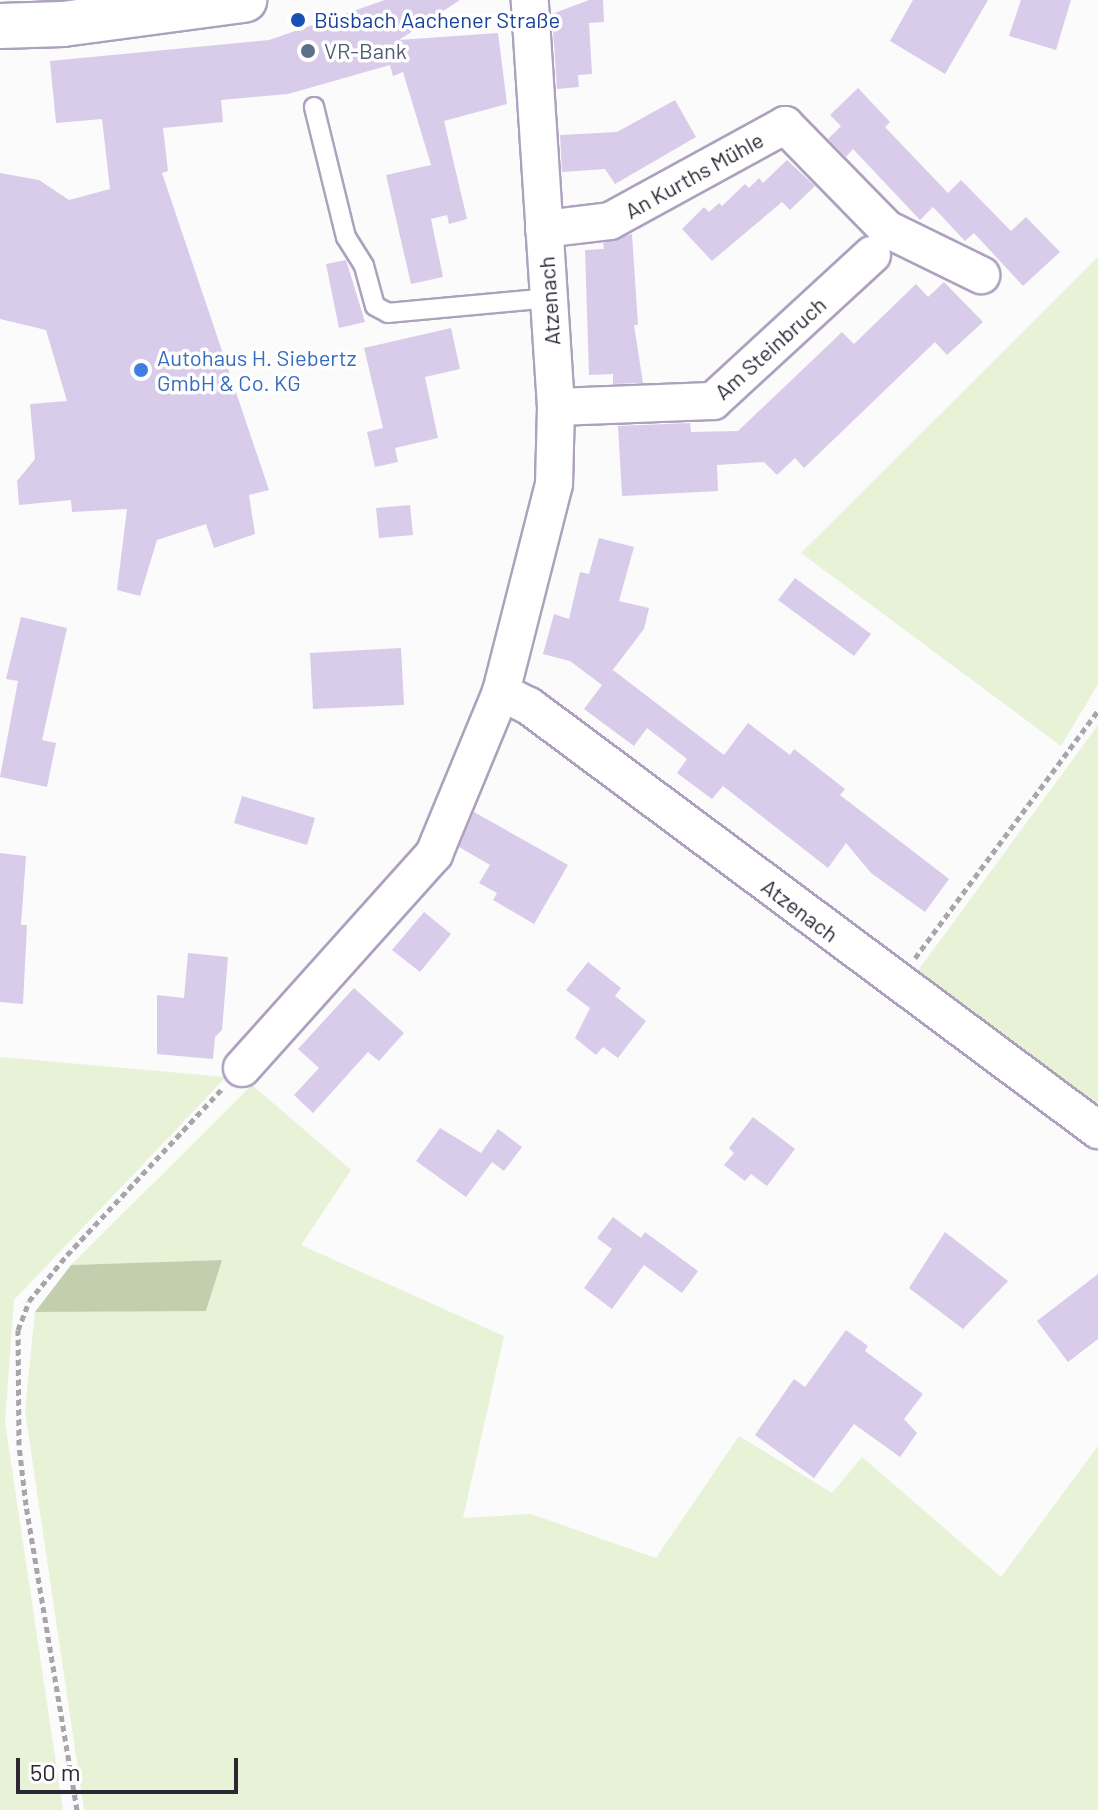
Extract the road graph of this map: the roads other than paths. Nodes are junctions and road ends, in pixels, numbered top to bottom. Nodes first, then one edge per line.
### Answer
1 (244, 0) edge
2 (530, 0) edge
3 (0, 26) edge
4 (314, 107) dead end
5 (544, 229) junction
6 (872, 255) dead end
7 (981, 275) dead end
8 (549, 298) junction
9 (556, 407) junction
10 (501, 692) junction
11 (242, 1068) road end
12 (1098, 1130) edge

1 - 3 street
2 - 5 street, Atzenach
4 - 8 lane
5 - 7 street, An Kurths Mühle
5 - 8 street, Atzenach
6 - 9 street, Am Steinbruch
8 - 9 street, Atzenach
9 - 10 street, Atzenach
10 - 11 street, Atzenach
10 - 12 street, Atzenach

